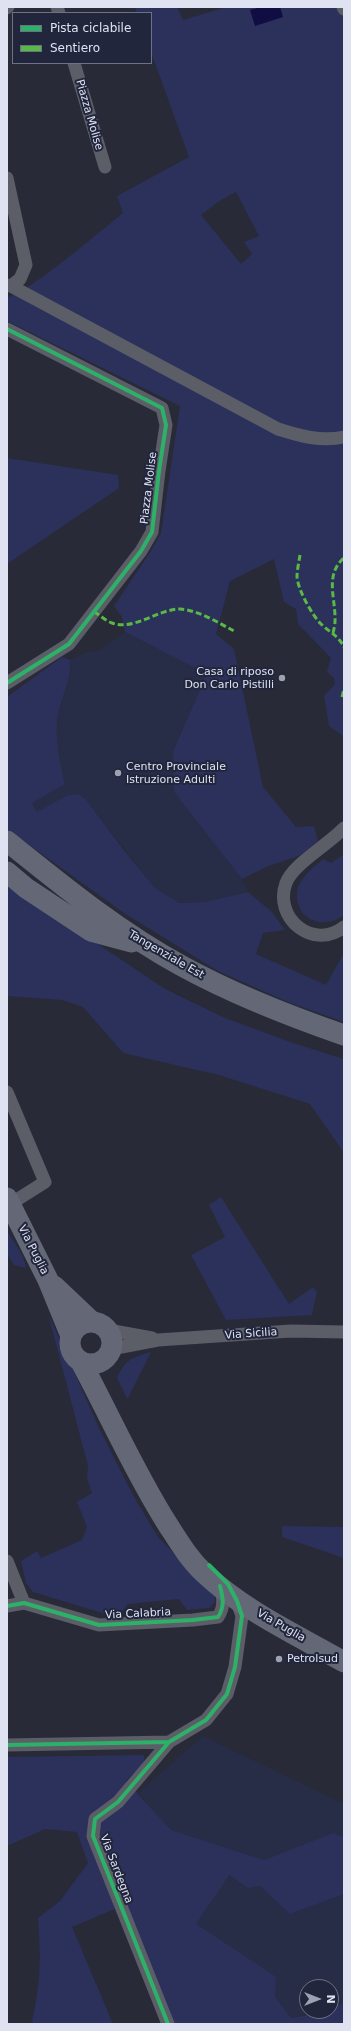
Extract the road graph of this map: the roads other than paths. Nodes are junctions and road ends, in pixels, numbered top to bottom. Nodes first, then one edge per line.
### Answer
1 (74, 64) edge
2 (105, 167) dead end
3 (7, 178) edge
4 (9, 286) edge
5 (7, 329) edge
6 (344, 437) edge
7 (7, 683) edge
8 (344, 828) edge
9 (7, 841) edge
10 (7, 872) edge
11 (344, 927) edge
12 (147, 946) junction
13 (344, 1035) edge
14 (7, 1092) edge
15 (8, 1203) edge
16 (48, 1280) junction
17 (344, 1332) edge
18 (71, 1336) junction
19 (103, 1340) junction
20 (158, 1340) junction
21 (81, 1362) junction
22 (112, 1420) junction
23 (173, 1532) junction
24 (7, 1561) edge
25 (209, 1565) junction
26 (220, 1586) junction
27 (238, 1601) junction
28 (24, 1603) junction
29 (7, 1606) edge
30 (277, 1624) junction
31 (238, 1640) junction
32 (344, 1650) edge
33 (344, 1662) edge
34 (169, 1742) junction
35 (7, 1745) edge
36 (168, 2024) edge

1 - 2 street, Piazza Molise
3 - 4 street
4 - 6 street
5 - 7 street, Piazza Molise
8 - 11 street
9 - 12 main road, Tangenziale Est
10 - 12 main road
12 - 13 main road, Tangenziale Est
14 - 15 street
15 - 16 main road, Via Puglia
16 - 18 main road, Via Puglia
16 - 19 main road, Via Puglia
17 - 20 street, Via Sicilia
18 - 19 main road
18 - 21 main road, Via Puglia
19 - 20 street, Via Sicilia
19 - 20 street, Via Sicilia
19 - 21 main road
19 - 22 main road, Via Puglia
21 - 22 main road, Via Puglia
22 - 23 main road, Via Puglia
23 - 25 main road, Via Puglia
23 - 26 main road, Via Puglia
24 - 28 street
25 - 27 street
25 - 32 main road, Via Puglia
26 - 27 main road, Via Puglia
26 - 28 street, Via Calabria
26 - 31 street, Via Sardegna
27 - 30 main road, Via Puglia
27 - 31 street, Via Sardegna
28 - 29 street, Via Calabria
30 - 31 street, Via Sardegna
30 - 33 main road, Via Puglia
31 - 34 street, Via Sardegna
34 - 35 street, Via Sardegna
34 - 36 street, Via Sardegna

